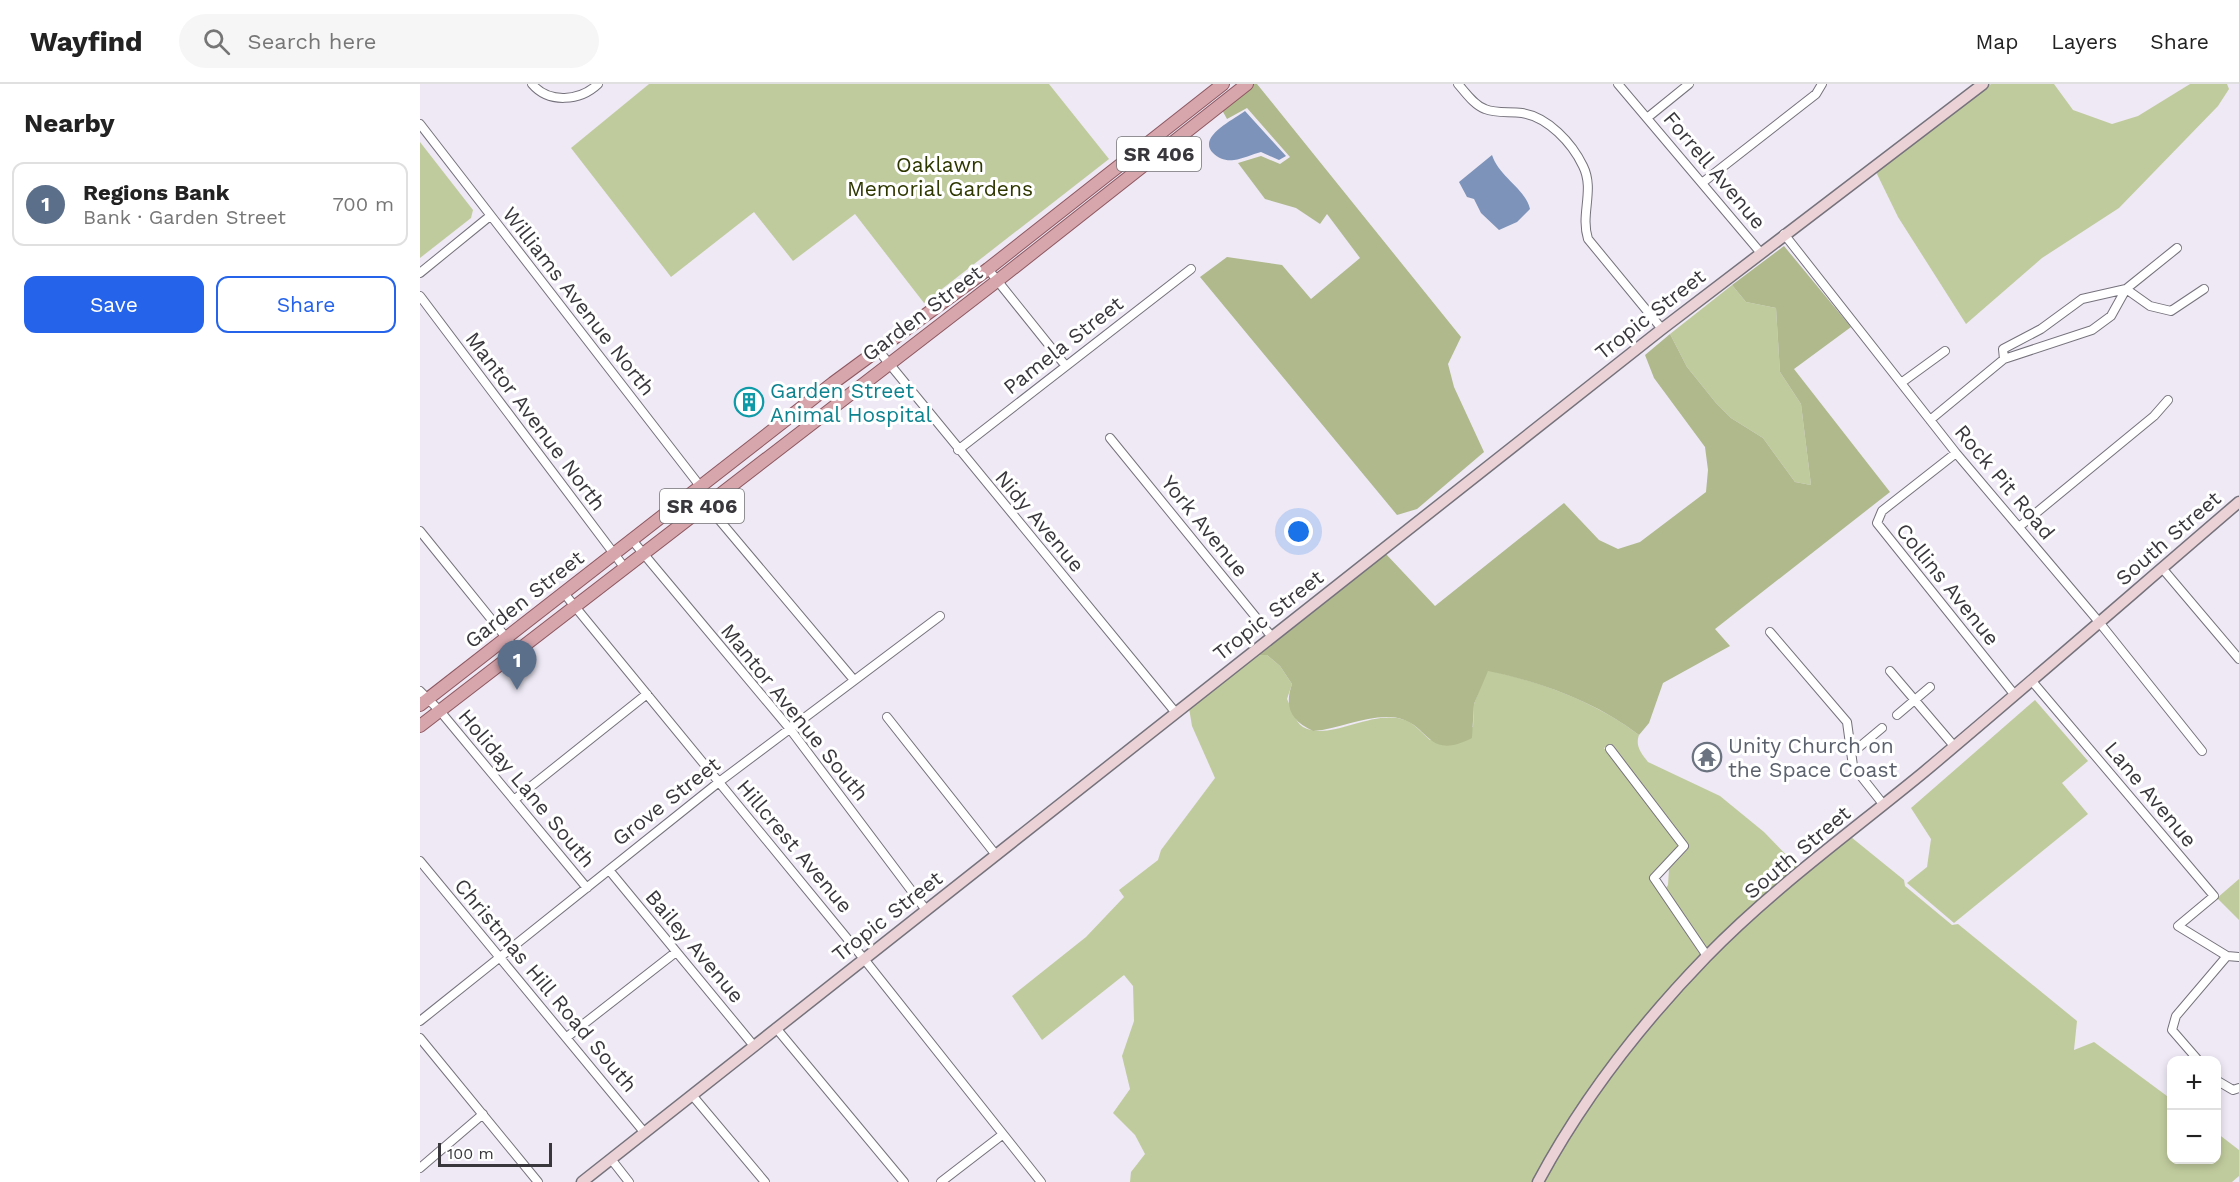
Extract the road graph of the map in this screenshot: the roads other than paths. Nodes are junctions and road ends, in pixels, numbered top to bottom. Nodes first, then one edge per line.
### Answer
1 (532, 84) edge
2 (598, 84) edge
3 (1222, 84) edge
4 (1247, 84) edge
5 (1458, 84) edge
6 (1618, 84) edge
7 (1689, 84) edge
8 (1822, 84) edge
9 (1983, 84) edge
10 (1647, 118) junction
11 (420, 124) edge
12 (1172, 124) junction
13 (1182, 136) junction
14 (1702, 183) junction
15 (1061, 211) junction
16 (490, 216) junction
17 (1070, 223) junction
18 (1784, 234) junction
19 (2177, 248) dead end
20 (1760, 252) junction
21 (1191, 269) dead end
22 (987, 270) junction
23 (420, 273) edge
24 (997, 281) junction
25 (2126, 289) junction
26 (2204, 289) dead end
27 (420, 296) edge
28 (935, 307) junction
29 (945, 320) junction
30 (1662, 329) junction
31 (878, 350) junction
32 (1945, 351) dead end
33 (2004, 360) junction
34 (889, 363) junction
35 (1065, 365) junction
36 (1901, 383) junction
37 (2168, 400) dead end
38 (1930, 420) junction
39 (1110, 438) dead end
40 (755, 443) junction
41 (958, 450) junction
42 (771, 453) junction
43 (1956, 453) junction
44 (700, 486) junction
45 (2239, 502) edge
46 (706, 503) junction
47 (2019, 527) junction
48 (420, 531) edge
49 (632, 540) junction
50 (642, 553) junction
51 (614, 554) junction
52 (624, 567) junction
53 (2162, 568) junction
54 (563, 592) junction
55 (574, 606) junction
56 (940, 616) dead end
57 (2099, 622) junction
58 (1770, 632) dead end
59 (506, 637) junction
60 (1272, 637) junction
61 (517, 651) junction
62 (2239, 659) edge
63 (1890, 671) dead end
64 (2031, 680) junction
65 (854, 681) junction
66 (1930, 687) dead end
67 (647, 694) junction
68 (2014, 694) junction
69 (423, 698) edge
70 (1914, 701) junction
71 (440, 711) junction
72 (1176, 713) junction
73 (1897, 715) dead end
74 (887, 717) dead end
75 (420, 726) edge
76 (1882, 728) dead end
77 (790, 729) junction
78 (1954, 746) junction
79 (1610, 749) dead end
80 (2202, 751) dead end
81 (1852, 753) junction
82 (719, 782) junction
83 (514, 800) junction
84 (1884, 804) junction
85 (996, 855) junction
86 (420, 861) edge
87 (609, 870) junction
88 (586, 888) junction
89 (926, 910) junction
90 (676, 952) junction
91 (1707, 956) junction
92 (2226, 956) junction
93 (500, 957) junction
94 (2239, 957) edge
95 (864, 959) junction
96 (420, 1021) edge
97 (776, 1029) junction
98 (567, 1037) junction
99 (420, 1038) edge
100 (754, 1046) junction
101 (2195, 1056) edge
102 (2221, 1082) edge
103 (2239, 1088) edge
104 (692, 1095) junction
105 (483, 1114) junction
106 (644, 1132) junction
107 (1002, 1135) junction
108 (611, 1159) junction
109 (420, 1168) edge
110 (538, 1182) edge
111 (582, 1182) edge
112 (628, 1182) edge
113 (765, 1182) edge
114 (904, 1182) edge
115 (941, 1182) edge
116 (1041, 1182) edge
117 (1538, 1182) edge

1 - 2 street
3 - 12 main road, Garden Street / SR 406
4 - 13 main road, Garden Street / SR 406
5 - 30 street
6 - 10 street, Forrell Avenue
7 - 10 street
8 - 14 street
9 - 18 street, Tropic Street
10 - 14 street, Forrell Avenue
11 - 16 street, Williams Avenue North
12 - 13 street
12 - 15 main road, Garden Street / SR 406
13 - 17 main road, Garden Street / SR 406
14 - 20 street, Forrell Avenue
15 - 17 street
15 - 22 main road, Garden Street / SR 406
16 - 23 street
16 - 44 street, Williams Avenue North
17 - 24 main road, Garden Street / SR 406
18 - 20 street, Tropic Street
18 - 36 street, Rock Pit Road
19 - 25 street
20 - 30 street, Tropic Street
21 - 35 street, Pamela Street
22 - 24 street
22 - 28 main road, Garden Street / SR 406
24 - 29 main road, Garden Street / SR 406
24 - 35 street
25 - 26 street
25 - 33 street
25 - 33 street
27 - 51 street, Mantor Avenue North
28 - 29 street
28 - 31 main road, Garden Street / SR 406
29 - 34 main road, Garden Street / SR 406
30 - 60 street, Tropic Street
31 - 34 street, Nidy Avenue
31 - 40 main road, Garden Street / SR 406
32 - 36 street
33 - 38 street
34 - 41 street, Nidy Avenue
34 - 42 main road, Garden Street / SR 406
35 - 41 street, Pamela Street
36 - 38 street, Rock Pit Road
37 - 47 street
38 - 43 street, Rock Pit Road
39 - 60 street, York Avenue
40 - 42 main road
40 - 44 main road, Garden Street / SR 406
41 - 72 street, Nidy Avenue
42 - 46 main road, Garden Street / SR 406
43 - 47 street, Rock Pit Road
43 - 68 street, Collins Avenue
44 - 46 street, Williams Avenue North
44 - 49 main road, Garden Street / SR 406
45 - 53 street, South Street
46 - 50 main road, Garden Street / SR 406
46 - 65 street
47 - 57 street, Rock Pit Road
48 - 59 street
49 - 50 street, Mantor Avenue South
49 - 51 main road, Garden Street / SR 406
50 - 52 main road, Garden Street / SR 406
50 - 77 street, Mantor Avenue South
51 - 52 street, Mantor Avenue North
51 - 54 main road, Garden Street / SR 406
52 - 55 main road, Garden Street / SR 406
53 - 57 street, South Street
53 - 62 street
54 - 55 street, Hillcrest Avenue
54 - 59 main road, Garden Street / SR 406
55 - 61 main road, Garden Street / SR 406
55 - 67 street, Hillcrest Avenue
56 - 65 street, Grove Street
57 - 64 street, South Street
57 - 80 street, Rock Pit Road
58 - 81 street
59 - 61 street
59 - 69 main road, Garden Street / SR 406
60 - 72 street, Tropic Street
61 - 71 main road, Garden Street / SR 406
63 - 70 street
64 - 68 street, South Street
64 - 92 street, Lane Avenue
65 - 77 street, Grove Street
66 - 70 street
67 - 82 street, Hillcrest Avenue
67 - 83 street
68 - 78 street, South Street
69 - 71 street, Holiday Lane South
70 - 73 street
70 - 78 street
71 - 75 main road, Garden Street / SR 406
71 - 83 street, Holiday Lane South
72 - 85 street, Tropic Street
74 - 85 street
76 - 81 street
77 - 82 street, Grove Street
77 - 89 street, Mantor Avenue South
78 - 84 street, South Street
79 - 91 street
81 - 84 street
82 - 87 street, Grove Street
82 - 95 street, Hillcrest Avenue
83 - 88 street, Holiday Lane South
84 - 91 street, South Street
85 - 89 street, Tropic Street
86 - 93 street, Christmas Hill Road South
87 - 88 street, Grove Street
87 - 90 street, Bailey Avenue
88 - 93 street, Grove Street
89 - 95 street, Tropic Street
90 - 98 street
90 - 100 street, Bailey Avenue
91 - 117 street, South Street
92 - 94 street
92 - 101 street
93 - 96 street, Grove Street
93 - 98 street, Christmas Hill Road South
95 - 97 street, Tropic Street
95 - 107 street, Hillcrest Avenue
97 - 100 street, Tropic Street
97 - 114 street
98 - 106 street, Christmas Hill Road South
99 - 105 street
100 - 104 street, Tropic Street
102 - 103 street
104 - 106 street, Tropic Street
104 - 113 street
105 - 109 street
105 - 110 street
106 - 108 street, Tropic Street
107 - 115 street
107 - 116 street, Hillcrest Avenue
108 - 111 street, Tropic Street
108 - 112 street

